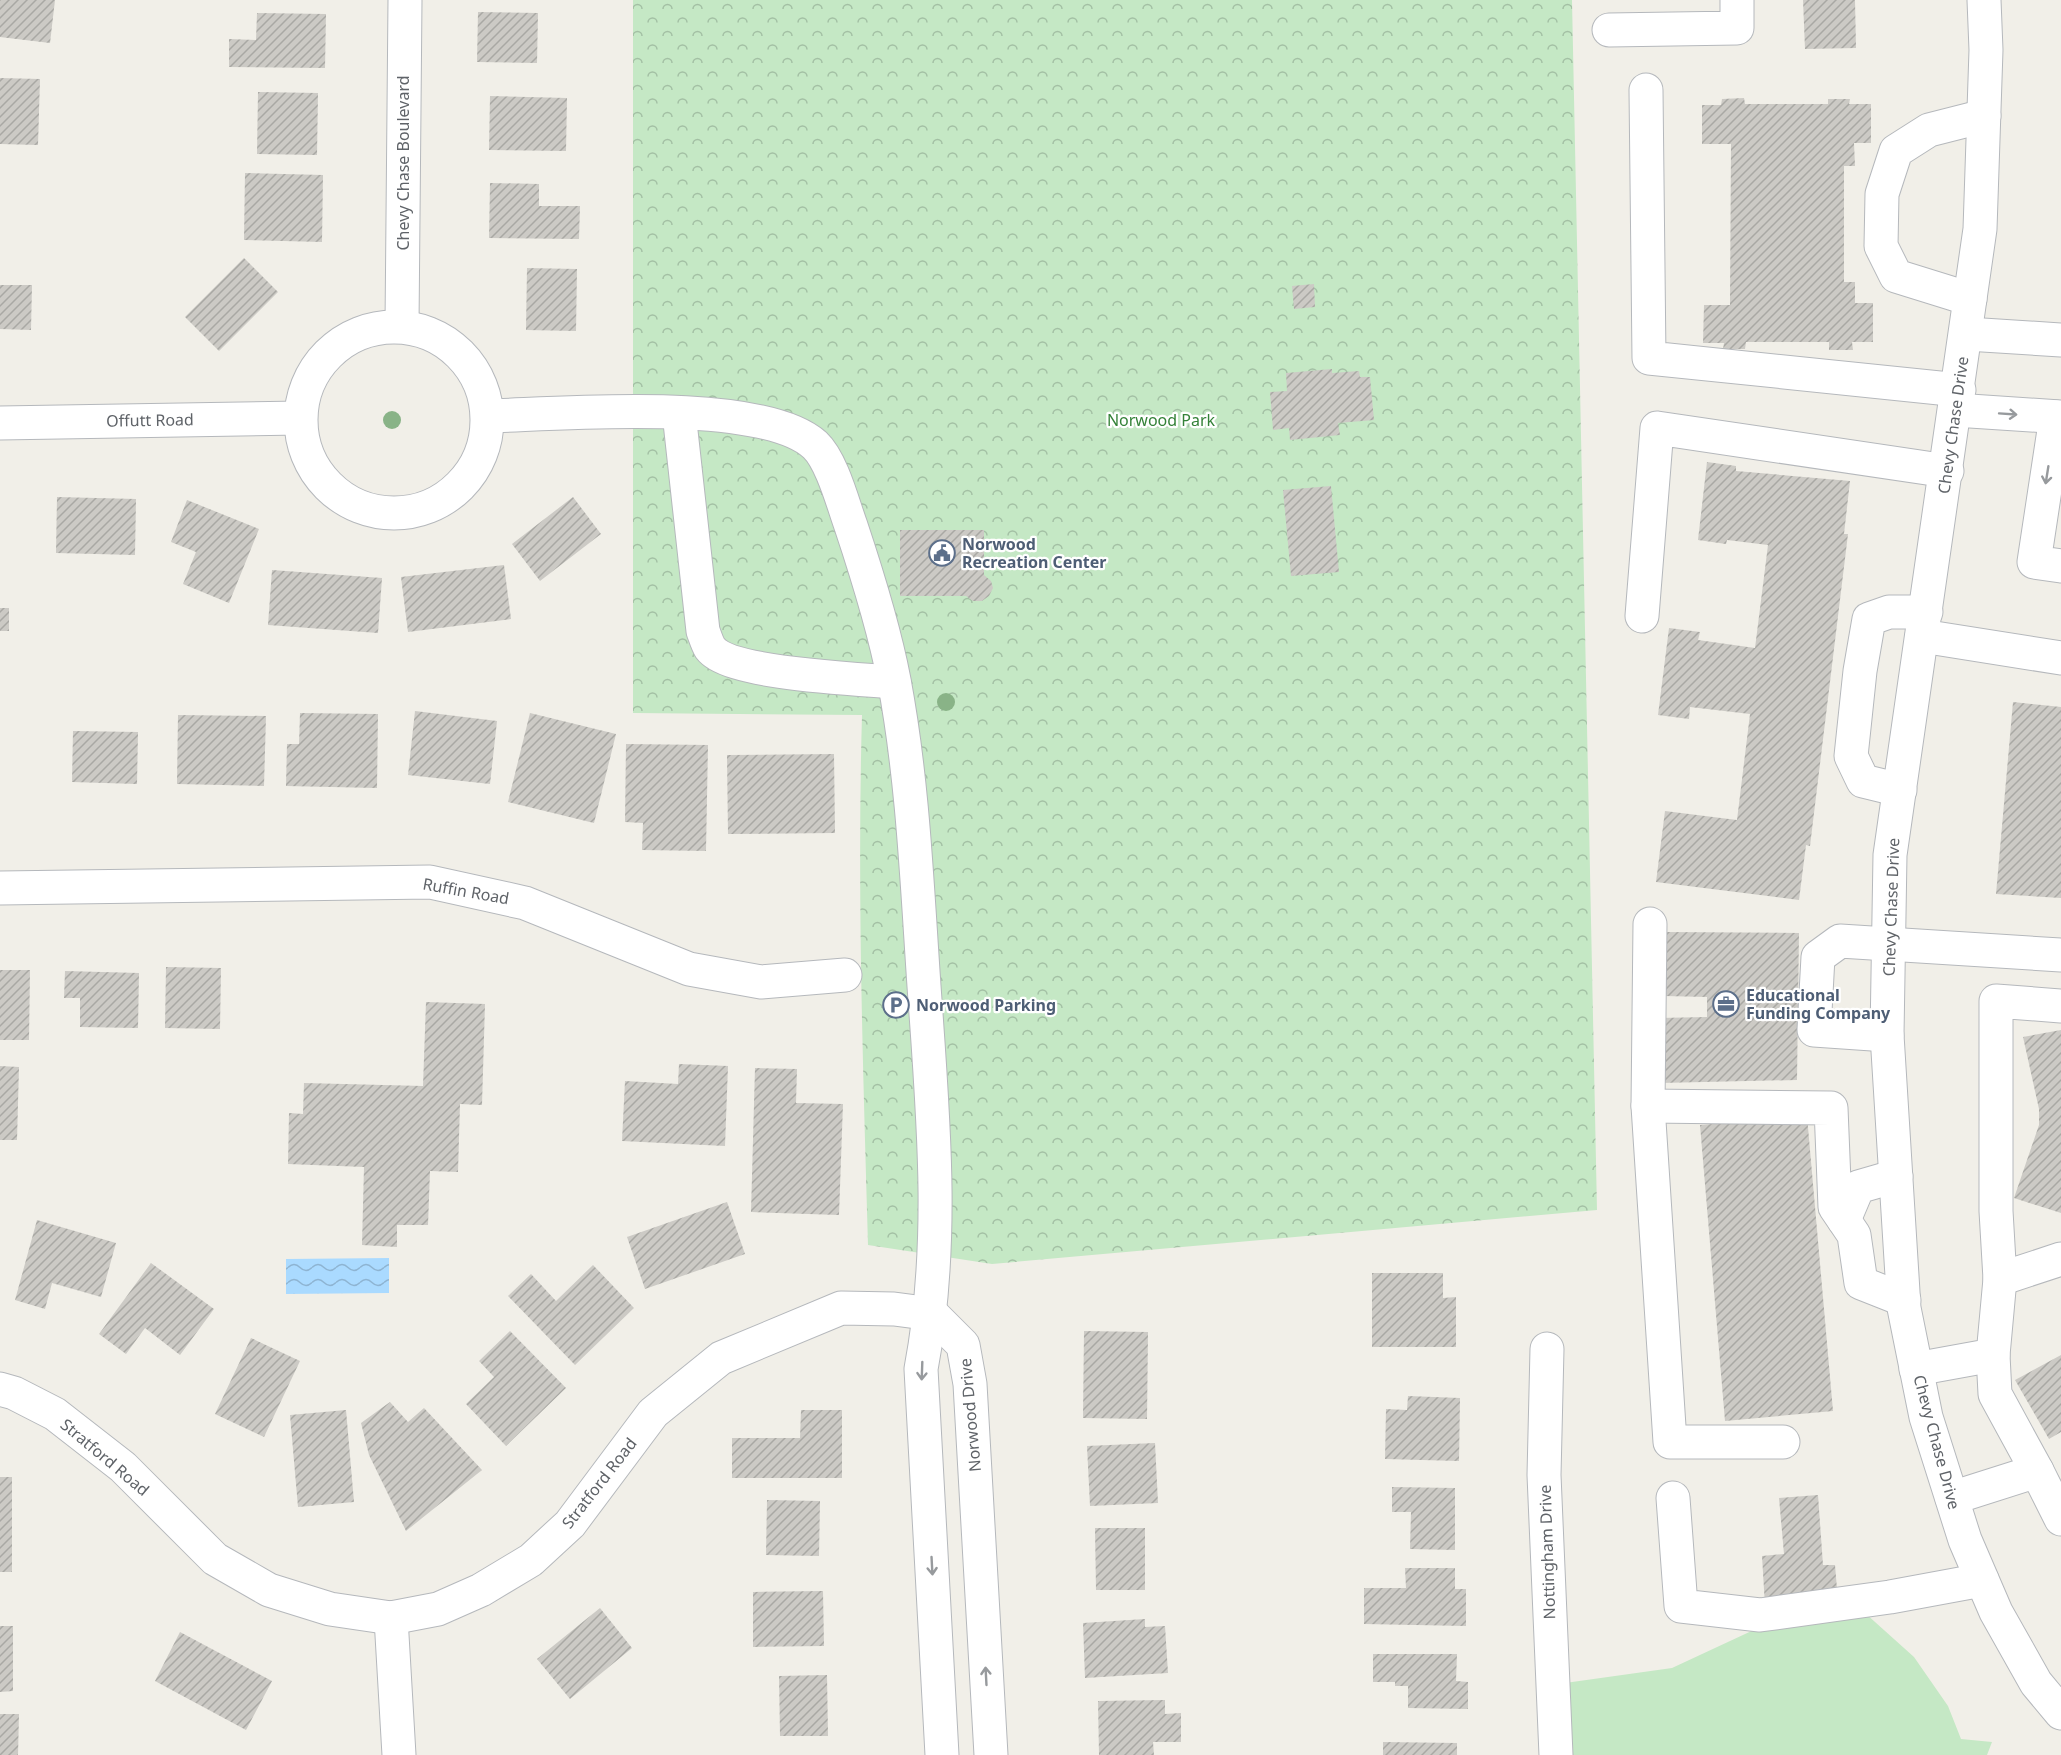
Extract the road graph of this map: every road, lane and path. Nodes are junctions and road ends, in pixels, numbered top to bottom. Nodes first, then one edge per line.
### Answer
1 (405, 0) edge
2 (1737, 0) edge
3 (1983, 0) edge
4 (1609, 30) dead end
5 (1646, 90) dead end
6 (1983, 116) junction
7 (1970, 299) junction
8 (402, 326) junction
9 (1966, 334) junction
10 (2061, 340) edge
11 (1957, 400) junction
12 (680, 413) junction
13 (539, 415) junction
14 (488, 416) junction
15 (2059, 417) edge
16 (300, 418) junction
17 (0, 423) edge
18 (480, 457) junction
19 (1947, 471) junction
20 (2061, 566) edge
21 (1642, 616) dead end
22 (1924, 624) junction
23 (2061, 658) edge
24 (894, 682) junction
25 (1900, 790) junction
26 (0, 888) edge
27 (1650, 924) dead end
28 (1889, 944) junction
29 (2061, 955) edge
30 (845, 975) dead end
31 (2061, 1006) edge
32 (1887, 1035) junction
33 (1648, 1106) junction
34 (1896, 1176) junction
35 (1844, 1220) junction
36 (2061, 1259) edge
37 (2000, 1279) junction
38 (1904, 1300) junction
39 (932, 1314) junction
40 (1547, 1349) dead end
41 (1993, 1355) junction
42 (1917, 1369) junction
43 (0, 1389) edge
44 (1784, 1442) dead end
45 (2037, 1471) junction
46 (1673, 1498) dead end
47 (1952, 1498) junction
48 (2061, 1519) edge
49 (1982, 1580) junction
50 (391, 1618) junction
51 (2061, 1713) edge
52 (989, 1715) junction
53 (940, 1720) junction
54 (399, 1755) edge
55 (942, 1755) edge
56 (991, 1755) edge
57 (1556, 1755) edge

1 - 8 street, Chevy Chase Boulevard
2 - 4 street
3 - 6 street, Chevy Chase Drive
5 - 11 street
6 - 7 street, Chevy Chase Drive
6 - 7 street
7 - 9 street, Chevy Chase Drive
8 - 14 street
8 - 16 street
9 - 10 street
9 - 11 street, Chevy Chase Drive
11 -> 15 street
11 - 19 street, Chevy Chase Drive
12 - 13 street
12 - 24 street
12 - 24 street
13 - 14 street
13 - 18 street
14 - 18 street
15 -> 20 street
16 - 17 street, Offutt Road
16 - 18 street
19 - 21 street
19 - 22 street, Chevy Chase Drive
22 - 23 street
22 - 25 street, Chevy Chase Drive
22 - 25 street
24 - 39 street
25 - 28 street, Chevy Chase Drive
26 - 30 street, Ruffin Road
27 - 33 street
28 - 29 street
28 - 32 street, Chevy Chase Drive
28 - 32 street
31 - 37 street
32 - 34 street, Chevy Chase Drive
33 - 35 street
33 - 44 street
34 - 35 street
34 - 38 street, Chevy Chase Drive
35 - 38 street
36 - 37 street
37 - 41 street
38 - 42 street, Chevy Chase Drive
39 - 50 street, Stratford Road
52 -> 39 street, Norwood Drive
39 -> 53 street
40 - 57 street, Nottingham Drive
41 - 42 street
41 - 45 street
42 - 47 street, Chevy Chase Drive
43 - 50 street, Stratford Road
45 - 47 street
45 - 48 street
46 - 49 street
47 - 49 street, Chevy Chase Drive
49 - 51 street, Chevy Chase Drive
50 - 54 street
52 - 53 street
52 - 56 street, Norwood Drive
53 - 55 street

